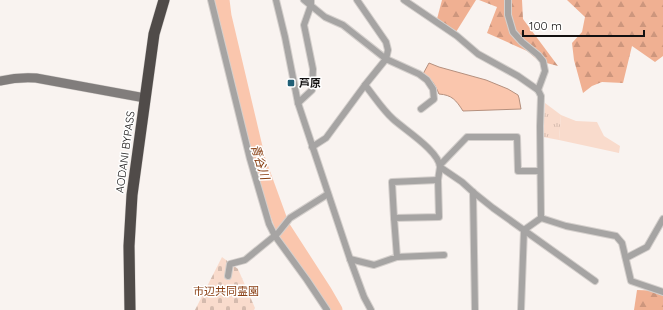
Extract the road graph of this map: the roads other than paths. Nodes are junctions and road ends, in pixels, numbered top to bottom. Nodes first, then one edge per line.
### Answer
1 (164, 0) edge
2 (211, 0) edge
3 (276, 0) edge
4 (304, 0) edge
5 (357, 0) edge
6 (404, 0) edge
7 (508, 0) edge
8 (311, 3) edge
9 (386, 59) junction
10 (0, 81) edge
11 (365, 85) junction
12 (538, 90) junction
13 (145, 98) junction
14 (298, 103) junction
15 (421, 109) dead end
16 (312, 147) junction
17 (440, 166) junction
18 (540, 171) junction
19 (438, 180) junction
20 (473, 192) junction
21 (328, 194) junction
22 (394, 218) junction
23 (541, 218) junction
24 (663, 219) edge
25 (524, 230) junction
26 (276, 234) junction
27 (444, 255) dead end
28 (397, 257) junction
29 (626, 258) junction
30 (350, 259) junction
31 (228, 276) dead end
32 (595, 281) dead end
33 (663, 292) edge
34 (130, 310) edge
35 (327, 310) edge
36 (371, 310) edge
37 (475, 310) edge
38 (522, 310) edge

1 - 13 highway, AODANI BYPASS
2 - 26 street
3 - 14 street
4 - 8 street
5 - 9 street
6 - 12 street
7 - 12 street
8 - 9 street
8 - 14 street
9 - 11 street
9 - 15 street
10 - 13 street
11 - 16 street
11 - 17 street
12 - 18 street
13 - 34 highway, AODANI BYPASS
14 - 16 street
16 - 21 street
17 - 18 street
17 - 19 street
17 - 20 street
18 - 23 street
19 - 22 street
19 - 22 street
20 - 25 street
20 - 37 street
21 - 26 street
21 - 30 street
22 - 28 street
23 - 25 street
23 - 29 street
24 - 29 street
25 - 32 street
25 - 38 street
26 - 31 street
26 - 35 street
27 - 28 street
28 - 30 street
29 - 33 street
30 - 36 street

